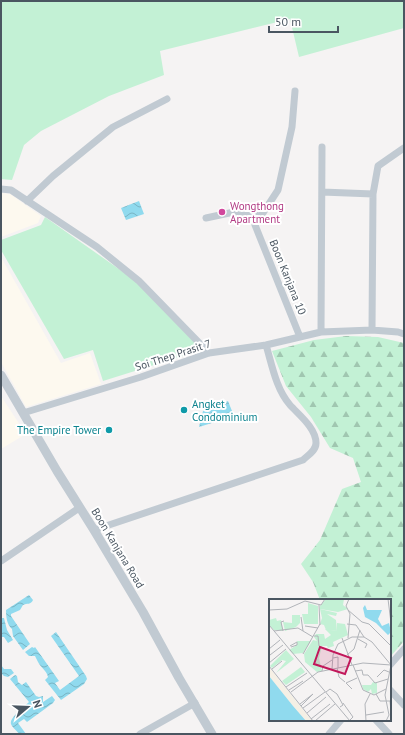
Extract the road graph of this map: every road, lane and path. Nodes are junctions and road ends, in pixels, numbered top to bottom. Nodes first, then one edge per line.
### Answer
1 (295, 91) dead end
2 (167, 99) dead end
3 (322, 148) dead end
4 (404, 148) edge
5 (1, 189) edge
6 (322, 192) junction
7 (373, 194) junction
8 (27, 201) junction
9 (260, 216) junction
10 (206, 218) dead end
11 (372, 330) junction
12 (321, 332) junction
13 (404, 334) edge
14 (300, 337) junction
15 (266, 345) junction
16 (209, 353) junction
17 (1, 375) edge
18 (23, 413) junction
19 (80, 508) junction
20 (94, 530) junction
21 (1, 561) edge
22 (404, 649) edge
23 (391, 664) edge
24 (391, 691) edge
25 (194, 702) junction
26 (404, 705) edge
27 (340, 721) edge
28 (377, 721) edge
29 (140, 734) edge
30 (212, 734) edge
31 (329, 734) edge
32 (389, 734) edge

1 - 9 street, Boon Kanjana 10
2 - 8 street
3 - 6 street
4 - 7 street
5 - 8 street
6 - 7 street
6 - 12 street
7 - 11 street
8 - 16 street
9 - 10 street
9 - 14 street, Boon Kanjana 10
11 - 12 street, Soi Thep Prasit 7
11 - 13 street, Soi Thep Prasit 7
12 - 14 street, Soi Thep Prasit 7
14 - 15 street, Soi Thep Prasit 7
15 - 16 street, Soi Thep Prasit 7
15 - 20 street
16 - 18 street, Soi Thep Prasit 7
17 - 18 street, Boon Kanjana Road
18 - 19 street, Boon Kanjana Road
19 - 20 street, Boon Kanjana Road
19 - 21 street
20 - 25 street, Boon Kanjana Road
22 - 23 street
24 - 26 street
25 - 29 street
25 - 30 street, Boon Kanjana Road
27 - 31 street
28 - 32 street

